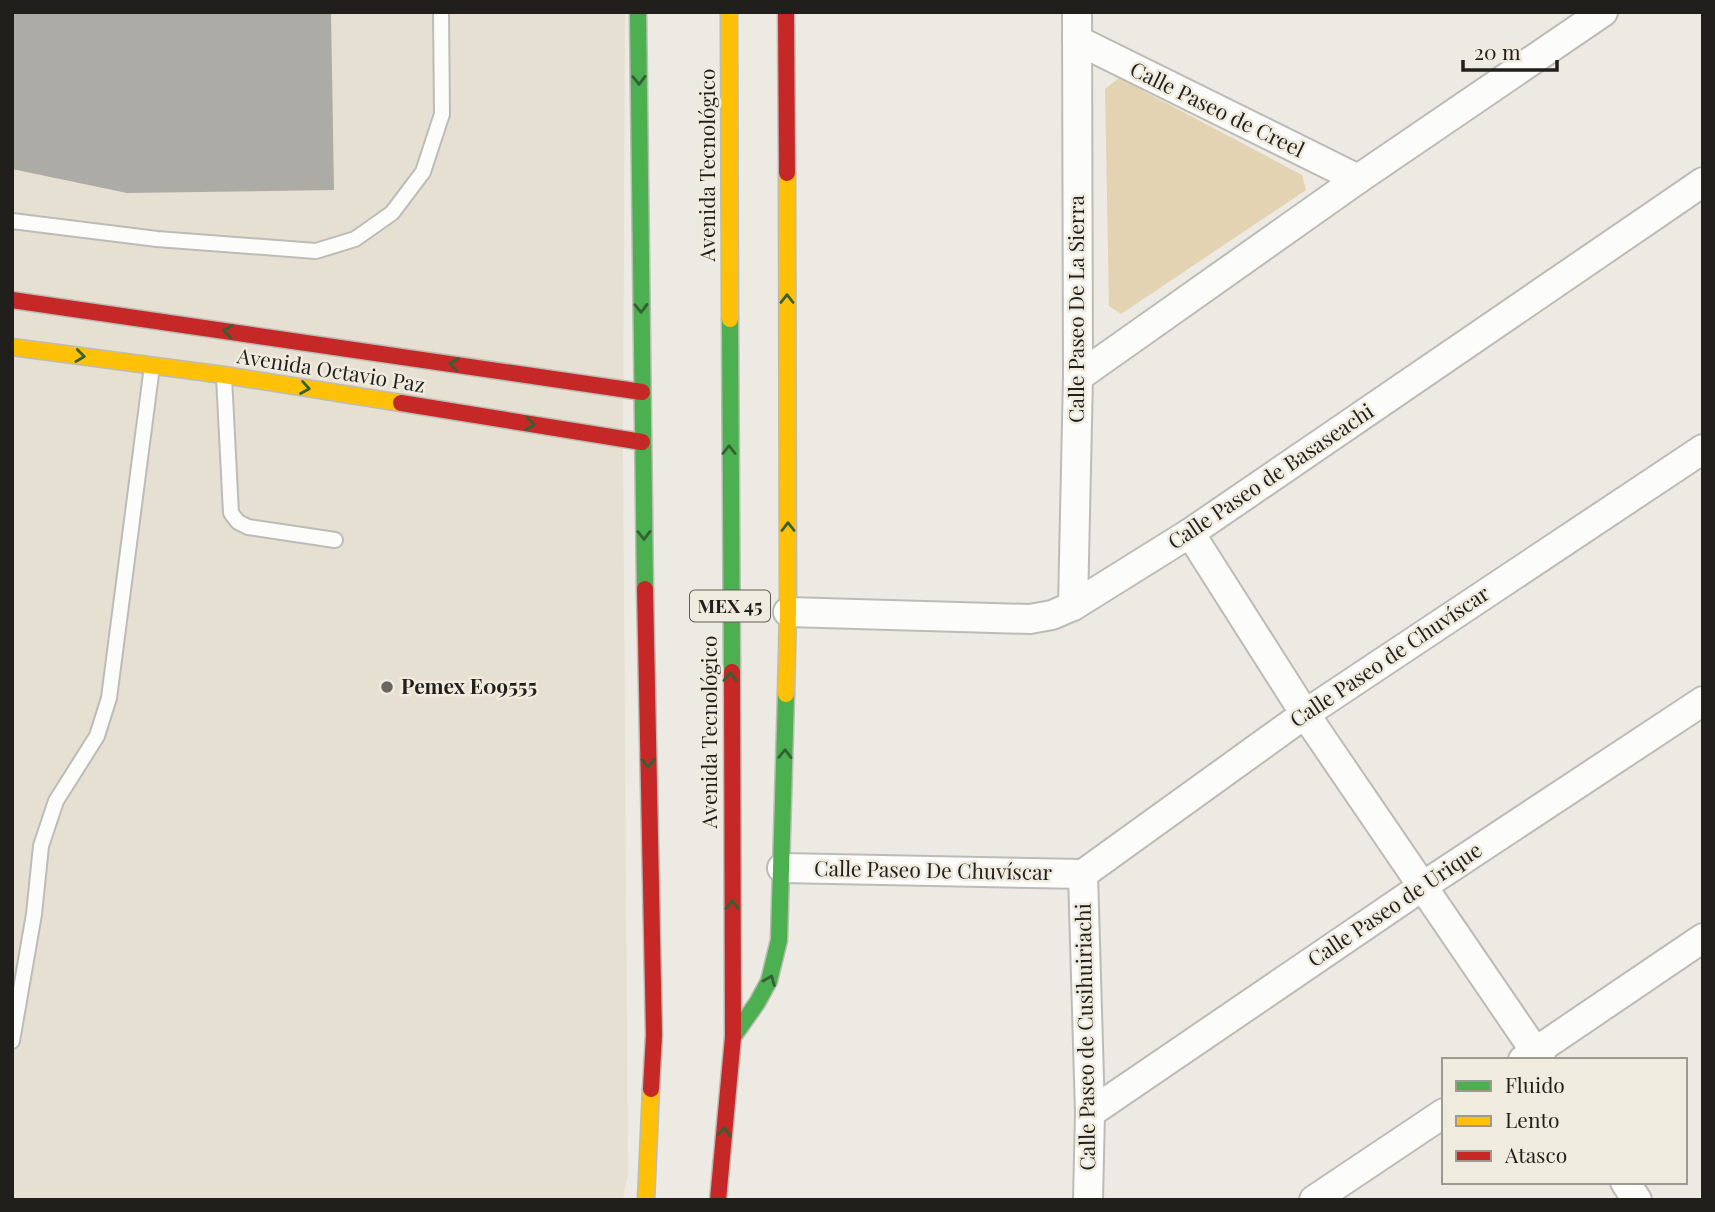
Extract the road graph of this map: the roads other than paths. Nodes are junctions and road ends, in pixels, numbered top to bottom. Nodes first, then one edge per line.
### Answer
1 (441, 12) edge
2 (638, 12) edge
3 (729, 12) edge
4 (786, 12) edge
5 (1603, 12) edge
6 (1077, 26) edge
7 (1357, 179) junction
8 (1703, 182) edge
9 (12, 221) edge
10 (12, 300) edge
11 (12, 347) edge
12 (153, 365) junction
13 (224, 374) junction
14 (1078, 377) junction
15 (642, 392) junction
16 (642, 442) junction
17 (1703, 449) edge
18 (1191, 533) junction
19 (335, 540) dead end
20 (1073, 606) junction
21 (788, 612) junction
22 (1703, 701) edge
23 (1305, 714) junction
24 (782, 868) junction
25 (1083, 874) junction
26 (1423, 886) junction
27 (1703, 938) edge
28 (733, 1037) junction
29 (12, 1041) edge
30 (1533, 1057) edge
31 (1090, 1113) junction
32 (1442, 1114) edge
33 (1626, 1184) edge
34 (646, 1200) edge
35 (718, 1200) edge
36 (1088, 1200) edge
37 (1314, 1200) edge
38 (1637, 1200) edge

1 - 9 lane
2 -> 15 main road
28 -> 3 main road, Avenida Tecnológico / MEX 45
21 -> 4 main road
5 - 7 street
6 - 7 street, Calle Paseo de Creel
6 - 14 street, Calle Paseo De La Sierra
7 - 14 street
8 - 18 street, Calle Paseo de Basaseachi
15 -> 10 main road, Avenida Octavio Paz
11 -> 12 main road, Avenida Octavio Paz
12 - 13 main road, Avenida Octavio Paz
12 - 29 lane
13 -> 16 main road, Avenida Octavio Paz
13 - 19 lane
14 - 20 street, Calle Paseo De La Sierra
15 - 16 main road
16 -> 34 main road
17 - 23 street, Calle Paseo de Chuvíscar
18 - 20 street, Calle Paseo de Basaseachi
18 - 23 street
20 - 21 street, Calle Paseo de Basaseachi
24 -> 21 main road
22 - 26 street, Calle Paseo de Urique
23 - 25 street, Calle Paseo de Chuvíscar
23 - 26 street
24 - 25 street, Calle Paseo De Chuvíscar
28 -> 24 main road
25 - 31 street, Calle Paseo de Cusihuiriachi
26 - 30 street
26 - 31 street, Calle Paseo de Urique
27 - 30 street
35 -> 28 main road, Avenida Tecnológico / MEX 45
31 - 36 street, Calle Paseo de Cusihuiriachi
32 - 37 street
33 - 38 street

